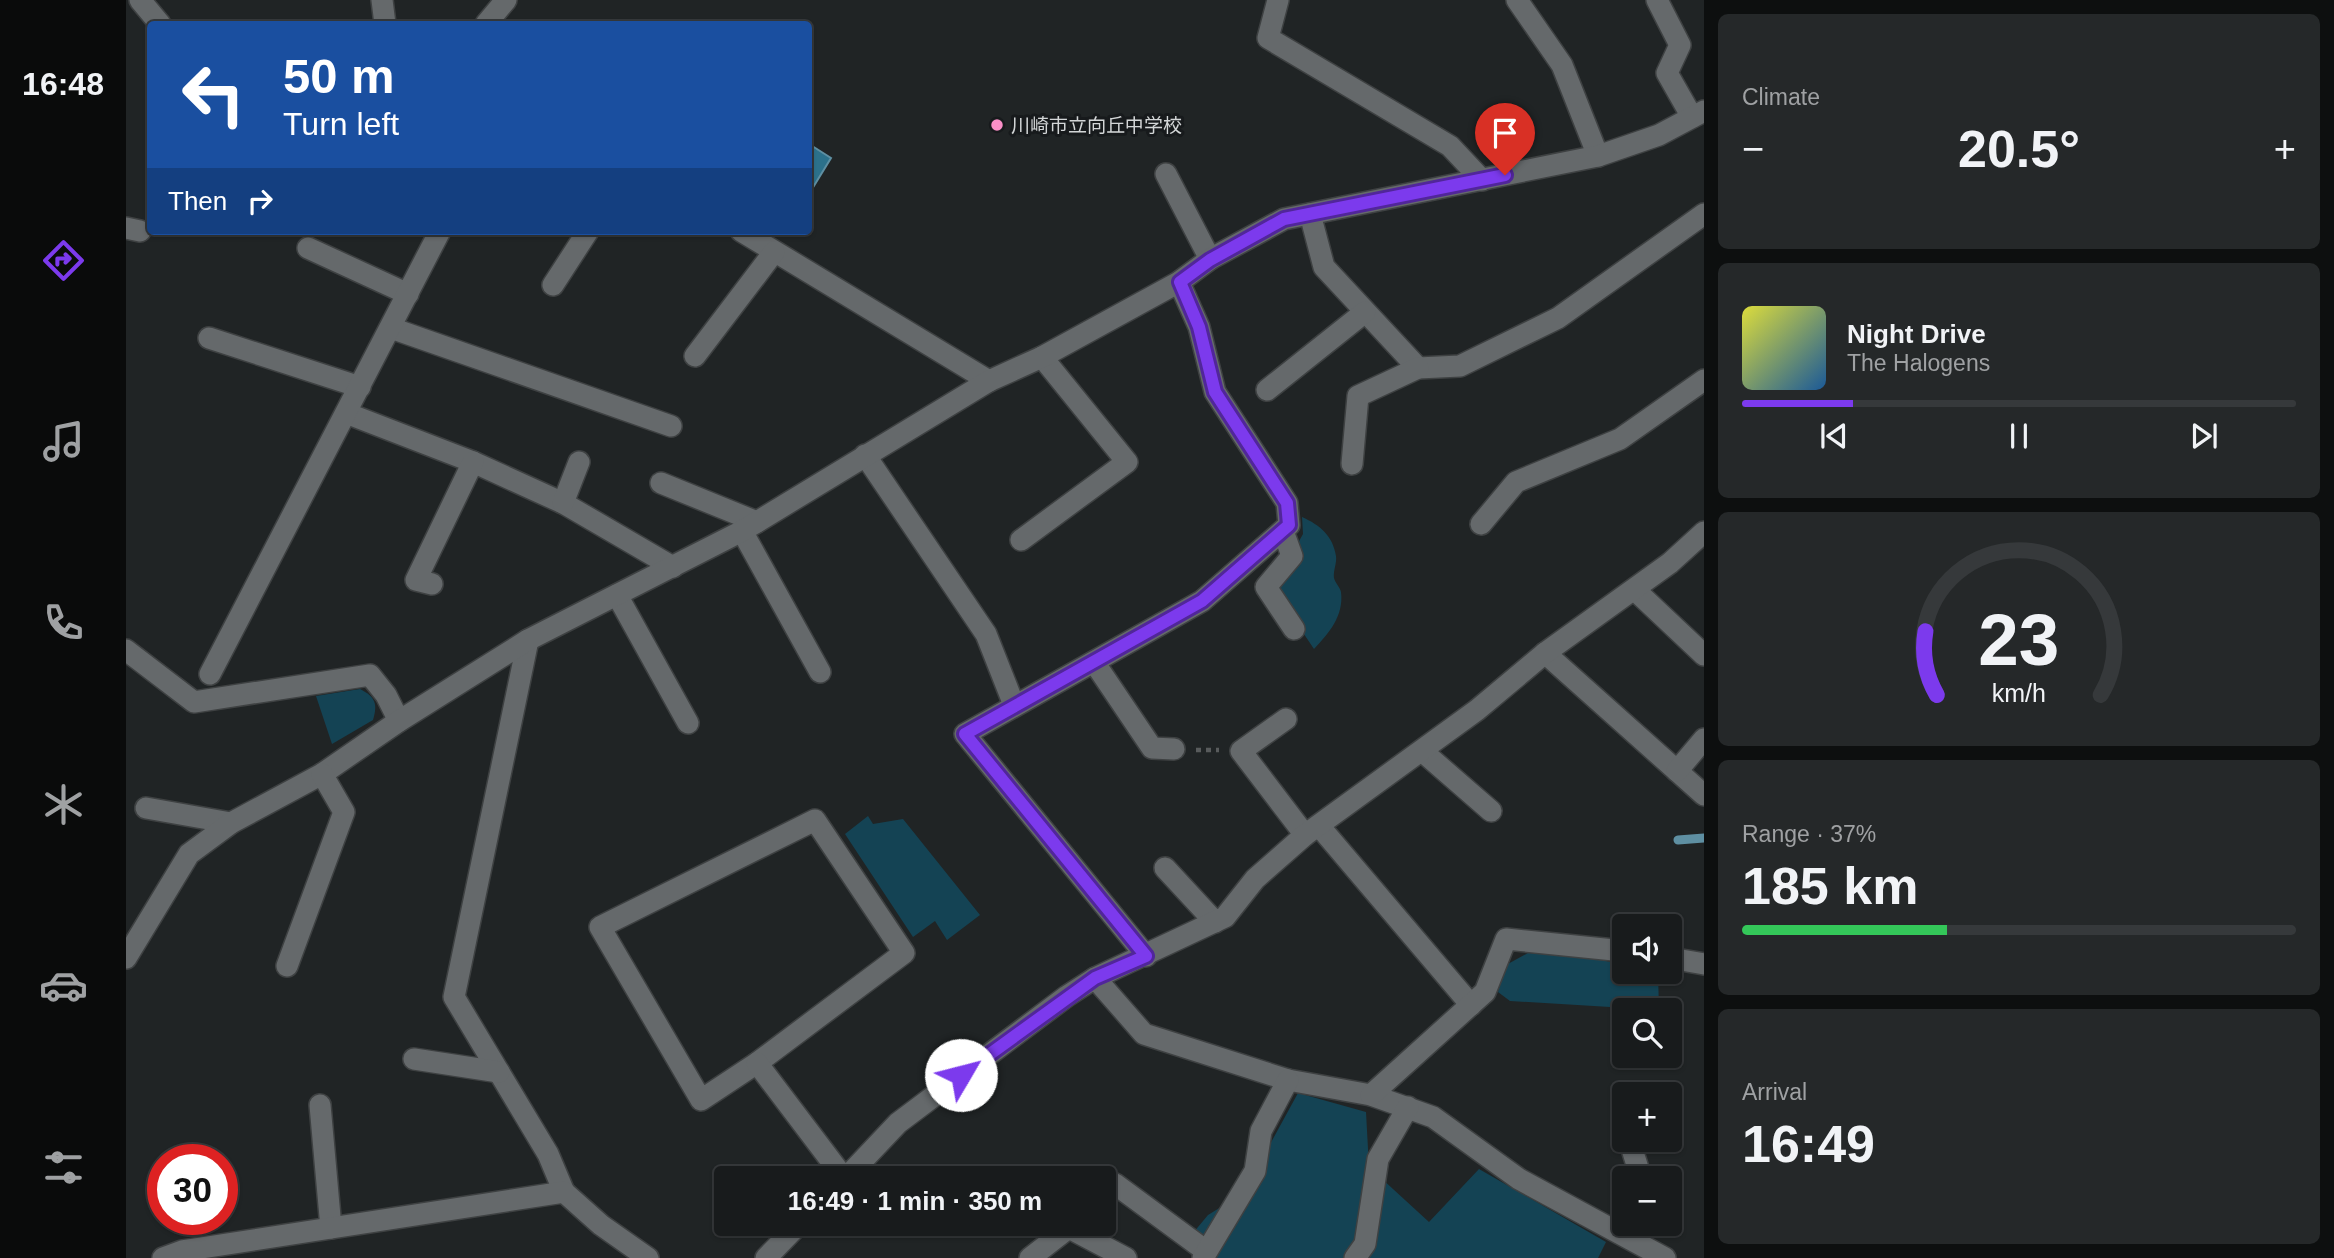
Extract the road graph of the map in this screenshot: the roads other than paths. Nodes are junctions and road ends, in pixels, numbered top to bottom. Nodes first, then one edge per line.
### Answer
1 (140, 0) edge
2 (382, 0) edge
3 (506, 0) edge
4 (1278, 0) edge
5 (1517, 0) edge
6 (1657, 0) edge
7 (158, 21) edge
8 (385, 21) edge
9 (488, 21) edge
10 (1698, 114) edge
11 (1598, 156) junction
12 (1166, 174) dead end
13 (1482, 180) junction
14 (1310, 214) junction
15 (1704, 214) edge
16 (438, 235) edge
17 (585, 235) edge
18 (747, 235) edge
19 (308, 248) dead end
20 (774, 252) junction
21 (1210, 260) junction
22 (1180, 282) junction
23 (552, 285) dead end
24 (408, 294) junction
25 (1365, 312) junction
26 (391, 328) junction
27 (209, 338) dead end
28 (695, 356) dead end
29 (1042, 357) junction
30 (1418, 368) junction
31 (1704, 380) edge
32 (989, 382) junction
33 (360, 387) junction
34 (1267, 390) dead end
35 (346, 413) junction
36 (671, 426) dead end
37 (865, 455) junction
38 (473, 462) junction
39 (579, 462) dead end
40 (1352, 464) dead end
41 (661, 483) dead end
42 (563, 503) junction
43 (1481, 524) dead end
44 (750, 526) junction
45 (1283, 531) junction
46 (1704, 532) edge
47 (1021, 540) dead end
48 (673, 567) junction
49 (432, 584) dead end
50 (1635, 590) junction
51 (617, 595) junction
52 (1294, 629) dead end
53 (528, 640) junction
54 (126, 650) edge
55 (1545, 653) junction
56 (1704, 655) edge
57 (1094, 662) junction
58 (820, 672) dead end
59 (210, 674) dead end
60 (1014, 705) junction
61 (1286, 719) dead end
62 (399, 721) junction
63 (688, 723) dead end
64 (1704, 739) edge
65 (1174, 749) road end
66 (1422, 751) junction
67 (1677, 771) junction
68 (322, 774) junction
69 (1704, 795) edge
70 (146, 808) dead end
71 (1491, 811) dead end
72 (231, 823) junction
73 (1312, 831) junction
74 (1165, 868) dead end
75 (1215, 922) junction
76 (1612, 950) edge
77 (1146, 956) junction
78 (126, 958) edge
79 (1682, 960) edge
80 (1704, 964) edge
81 (287, 966) dead end
82 (1095, 978) junction
83 (1471, 1005) junction
84 (414, 1059) dead end
85 (757, 1063) junction
86 (499, 1072) junction
87 (1288, 1080) junction
88 (1371, 1096) junction
89 (320, 1105) dead end
90 (1408, 1107) junction
91 (836, 1166) edge
92 (857, 1166) edge
93 (1116, 1185) edge
94 (564, 1192) junction
95 (1612, 1223) edge
96 (331, 1228) junction
97 (787, 1236) edge
98 (1059, 1236) edge
99 (1089, 1236) edge
100 (1633, 1236) edge
101 (621, 1250) edge
102 (1205, 1255) edge
103 (175, 1256) edge
104 (648, 1258) edge
105 (766, 1258) edge
106 (1030, 1258) edge
107 (1126, 1258) edge
108 (1355, 1258) edge
109 (1665, 1258) edge

1 - 7 street
2 - 8 street
3 - 9 street
4 - 13 street
5 - 11 street
6 - 10 street
10 - 11 street
11 - 13 street
12 - 21 street
13 - 14 street
14 - 21 street
14 - 25 street
15 - 30 street
16 - 24 street
17 - 23 street
18 - 20 street
19 - 24 street
20 - 28 street
20 - 32 street
21 - 22 street
22 - 29 street
22 - 45 street
24 - 26 street
25 - 30 street
25 - 34 street
26 - 33 street
26 - 36 street
27 - 33 street
29 - 32 street
29 - 47 street
30 - 40 street
31 - 43 street
32 - 37 street
33 - 35 street
35 - 38 street
35 - 59 street
37 - 44 street
37 - 60 street
38 - 42 street
38 - 49 street
39 - 42 street
41 - 44 street
42 - 48 street
44 - 48 street
44 - 58 street
45 - 52 street
45 - 57 street
46 - 50 street
48 - 51 street
50 - 55 street
50 - 56 street
51 - 53 street
51 - 63 street
53 - 62 street
53 - 86 street
54 - 62 street
55 - 66 street
55 - 67 street
57 - 60 street
57 - 65 street
60 - 77 street
61 - 73 street
62 - 68 street
64 - 67 street
66 - 71 street
66 - 73 street
67 - 69 street
68 - 72 street
68 - 81 street
70 - 72 street
72 - 78 street
73 - 75 street
73 - 83 street
74 - 75 street
75 - 77 street
76 - 83 street
77 - 82 street
79 - 80 street
82 - 87 street
82 - 92 street
83 - 88 street
84 - 86 street
85 - 85 street
85 - 91 street
86 - 94 street
87 - 88 street
87 - 102 street
88 - 90 street
89 - 96 street
90 - 95 street
90 - 108 street
93 - 102 street
94 - 96 street
94 - 101 street
96 - 103 street
97 - 105 street
98 - 106 street
99 - 107 street
100 - 109 street
101 - 104 street

